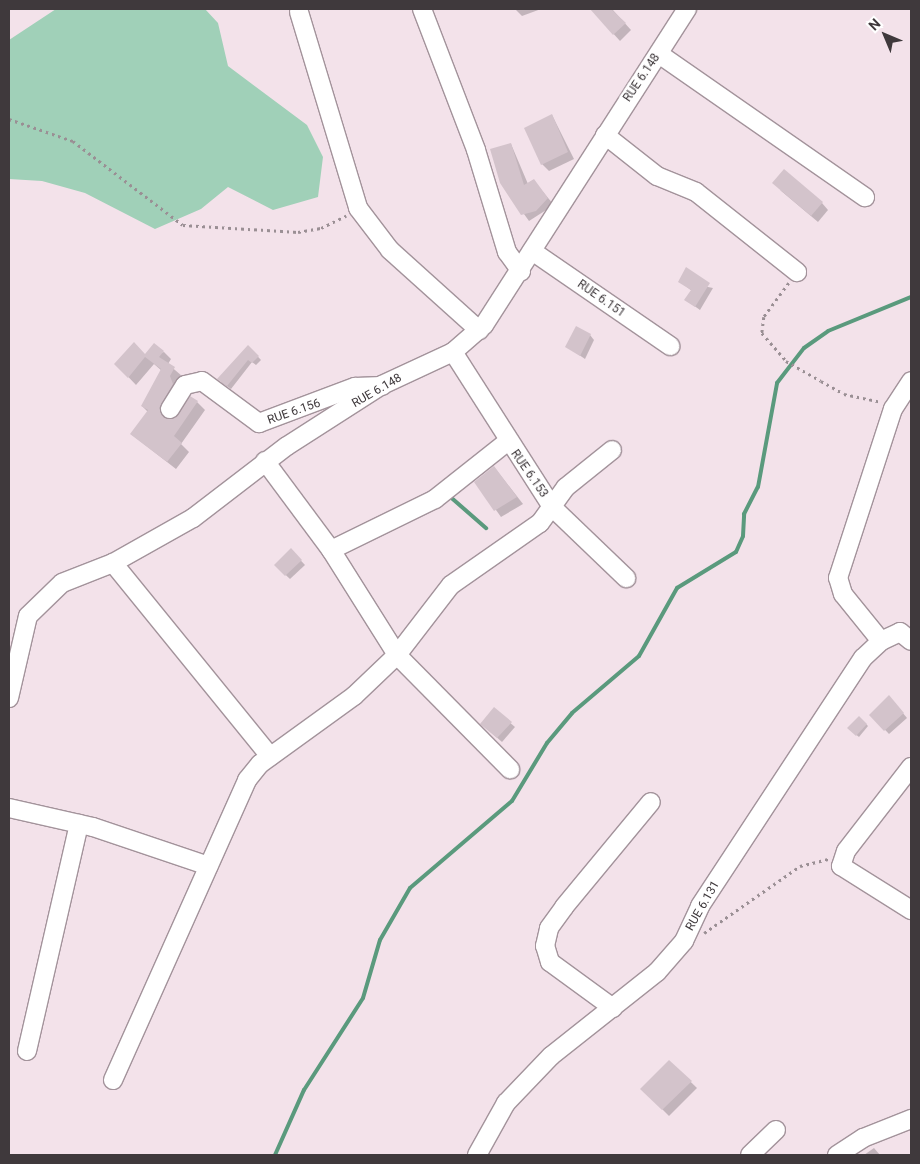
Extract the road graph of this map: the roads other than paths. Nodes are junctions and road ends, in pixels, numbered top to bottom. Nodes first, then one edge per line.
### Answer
1 (422, 9) edge
2 (687, 9) edge
3 (299, 12) dead end
4 (659, 54) junction
5 (605, 135) junction
6 (865, 197) dead end
7 (532, 251) junction
8 (521, 271) junction
9 (798, 272) road end
10 (479, 330) junction
11 (670, 346) dead end
12 (453, 352) junction
13 (911, 381) edge
14 (382, 386) junction
15 (170, 409) dead end
16 (506, 442) junction
17 (612, 450) dead end
18 (265, 461) junction
19 (552, 507) junction
20 (330, 550) junction
21 (113, 563) junction
22 (626, 578) dead end
23 (905, 637) edge
24 (881, 641) junction
25 (13, 650) edge
26 (397, 655) junction
27 (9, 698) edge
28 (270, 756) junction
29 (911, 767) edge
30 (510, 769) dead end
31 (651, 802) dead end
32 (9, 808) edge
33 (79, 824) junction
34 (209, 866) junction
35 (911, 910) edge
36 (613, 1008) junction
37 (27, 1051) dead end
38 (113, 1080) dead end
39 (911, 1120) edge
40 (776, 1130) dead end
41 (477, 1155) edge
42 (750, 1155) edge
43 (837, 1155) edge

1 - 8 street
2 - 4 street, RUE 6.148
3 - 10 street
4 - 5 street, RUE 6.148
4 - 6 street
5 - 7 street, RUE 6.148
5 - 9 street
7 - 8 street, RUE 6.148
7 - 11 street, RUE 6.151
8 - 10 street, RUE 6.148
10 - 12 street, RUE 6.148
12 - 14 street, RUE 6.148
12 - 16 street, RUE 6.153
13 - 24 street
14 - 15 street, RUE 6.156
14 - 18 street, RUE 6.148
16 - 19 street, RUE 6.153
16 - 20 street
17 - 19 street
18 - 20 street
18 - 21 street, RUE 6.148
19 - 22 street, RUE 6.153
19 - 26 street
20 - 26 street
21 - 25 street, RUE 6.148
21 - 28 street
23 - 24 street, RUE 6.131
24 - 36 street, RUE 6.131
25 - 27 street, RUE 6.148
26 - 28 street
26 - 30 street
28 - 34 street
29 - 35 street
31 - 36 street
32 - 33 street
33 - 34 street
33 - 37 street
34 - 38 street
36 - 41 street, RUE 6.131
39 - 43 street
40 - 42 street

